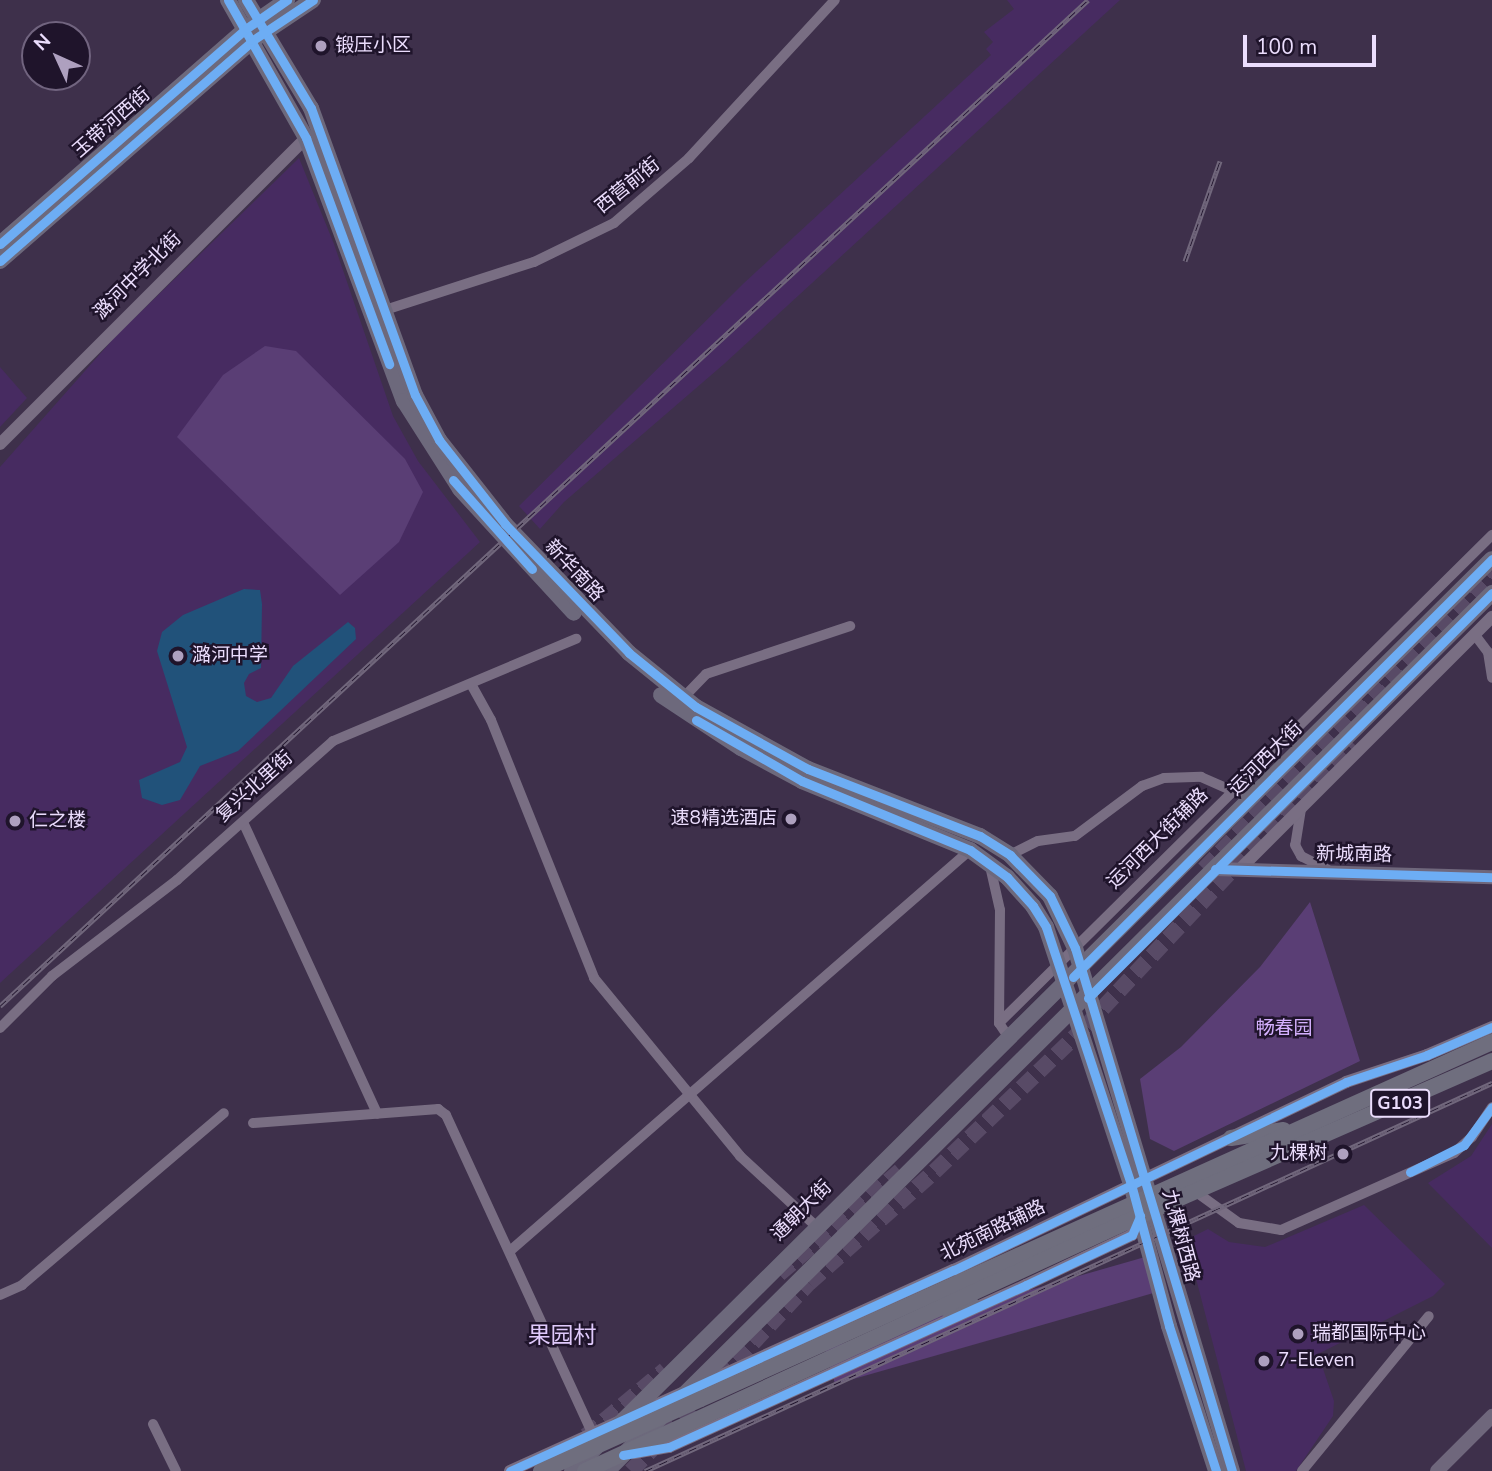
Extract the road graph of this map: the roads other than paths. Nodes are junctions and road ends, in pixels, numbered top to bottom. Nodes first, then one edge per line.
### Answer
1 (228, 0) edge
2 (246, 0) edge
3 (287, 0) edge
4 (313, 0) edge
5 (835, 0) edge
6 (257, 29) junction
7 (306, 138) junction
8 (0, 244) edge
9 (0, 261) edge
10 (385, 310) junction
11 (0, 444) edge
12 (1492, 535) edge
13 (1492, 559) edge
14 (1492, 593) edge
15 (1492, 617) edge
16 (850, 625) dead end
17 (1475, 635) junction
18 (576, 639) dead end
19 (1492, 678) edge
20 (471, 684) junction
21 (683, 698) junction
22 (1234, 791) junction
23 (1251, 799) junction
24 (1302, 808) junction
25 (243, 822) junction
26 (970, 850) junction
27 (1010, 855) junction
28 (989, 862) junction
29 (1214, 869) junction
30 (1240, 870) junction
31 (1335, 872) junction
32 (1492, 877) edge
33 (1074, 948) junction
34 (1059, 963) junction
35 (1079, 971) junction
36 (1065, 985) junction
37 (1088, 998) junction
38 (1073, 1011) junction
39 (999, 1023) junction
40 (1492, 1027) edge
41 (0, 1028) edge
42 (1009, 1038) junction
43 (1492, 1042) edge
44 (1492, 1061) edge
45 (689, 1094) junction
46 (1492, 1107) edge
47 (224, 1113) dead end
48 (377, 1114) junction
49 (253, 1123) dead end
50 (1303, 1127) junction
51 (1231, 1138) junction
52 (1144, 1192) junction
53 (1196, 1192) junction
54 (1140, 1216) junction
55 (817, 1227) junction
56 (510, 1251) junction
57 (0, 1295) edge
58 (973, 1306) junction
59 (931, 1311) junction
60 (1429, 1316) dead end
61 (698, 1386) junction
62 (675, 1408) junction
63 (1492, 1416) edge
64 (622, 1420) junction
65 (153, 1424) dead end
66 (1492, 1428) edge
67 (595, 1439) junction
68 (624, 1455) junction
69 (176, 1471) edge
70 (510, 1471) edge
71 (541, 1471) edge
72 (572, 1471) edge
73 (585, 1471) edge
74 (607, 1471) edge
75 (1216, 1471) edge
76 (1233, 1471) edge
77 (1302, 1471) edge
78 (1437, 1471) edge
79 (1449, 1471) edge

1 - 6 main road, 新华南路
2 - 6 main road, 新华南路
3 - 6 main road
4 - 6 main road
5 - 10 street, 西营前街
6 - 7 main road, 新华南路
6 - 8 main road, 玉带河西街
6 - 9 main road, 玉带河西街
6 - 10 main road, 新华南路
7 - 11 street, 潞河中学北街
7 - 26 main road, 新华南路
10 - 21 main road, 新华南路
12 - 22 street, 运河西大街辅路
13 - 23 main road, 运河西大街
14 - 29 main road
15 - 17 street
16 - 21 street
17 - 19 street
17 - 24 street
18 - 20 street, 复兴北里街
20 - 25 street, 复兴北里街
20 - 45 street
21 - 27 main road, 新华南路
22 - 23 street
22 - 27 street
22 - 33 street, 运河西大街辅路
23 - 35 main road, 运河西大街
24 - 30 street
24 - 31 street
25 - 41 street, 复兴北里街
25 - 48 street
26 - 28 main road, 新华南路
26 - 45 street
27 - 33 main road, 新华南路
28 - 34 main road, 新华南路
28 - 39 street
29 - 30 main road, 新城南路
29 - 37 main road
30 - 31 main road, 新城南路
31 - 32 main road, 新城南路
33 - 34 street, 运河西大街辅路
33 - 35 main road, 新华南路
34 - 36 main road, 新华南路
34 - 39 street, 运河西大街辅路
35 - 36 main road, 运河西大街
35 - 37 main road, 九棵树西路
36 - 38 main road, 九棵树西路
36 - 42 main road, 通朝大街
37 - 38 main road
37 - 52 main road, 九棵树西路
38 - 52 main road, 九棵树西路
38 - 61 main road
39 - 42 street
40 - 51 street, 北苑南路辅路
42 - 55 main road, 通朝大街
43 - 50 highway, G103
44 - 53 highway, G103
45 - 55 street
45 - 56 street
46 - 53 street
47 - 57 street
48 - 49 street
48 - 56 street
50 - 51 highway
50 - 52 highway, G103
51 - 52 street, 北苑南路辅路
52 - 53 highway, G103
52 - 54 highway, G103
52 - 61 street, 北苑南路辅路
52 - 62 highway, G103
52 - 76 main road, 九棵树西路
54 - 58 street
54 - 59 highway, G103
54 - 75 main road, 九棵树西路
55 - 64 main road, 通朝大街
56 - 67 street
58 - 59 highway
58 - 68 street
59 - 68 highway, G103
60 - 77 street
61 - 62 main road
61 - 64 street, 北苑南路辅路
62 - 67 highway, G103
62 - 68 main road
63 - 78 main road
64 - 67 main road, 通朝大街
65 - 69 street
66 - 79 main road
67 - 70 street
67 - 71 highway, G103
67 - 72 main road, 通朝大街
68 - 73 highway, G103
68 - 74 main road

